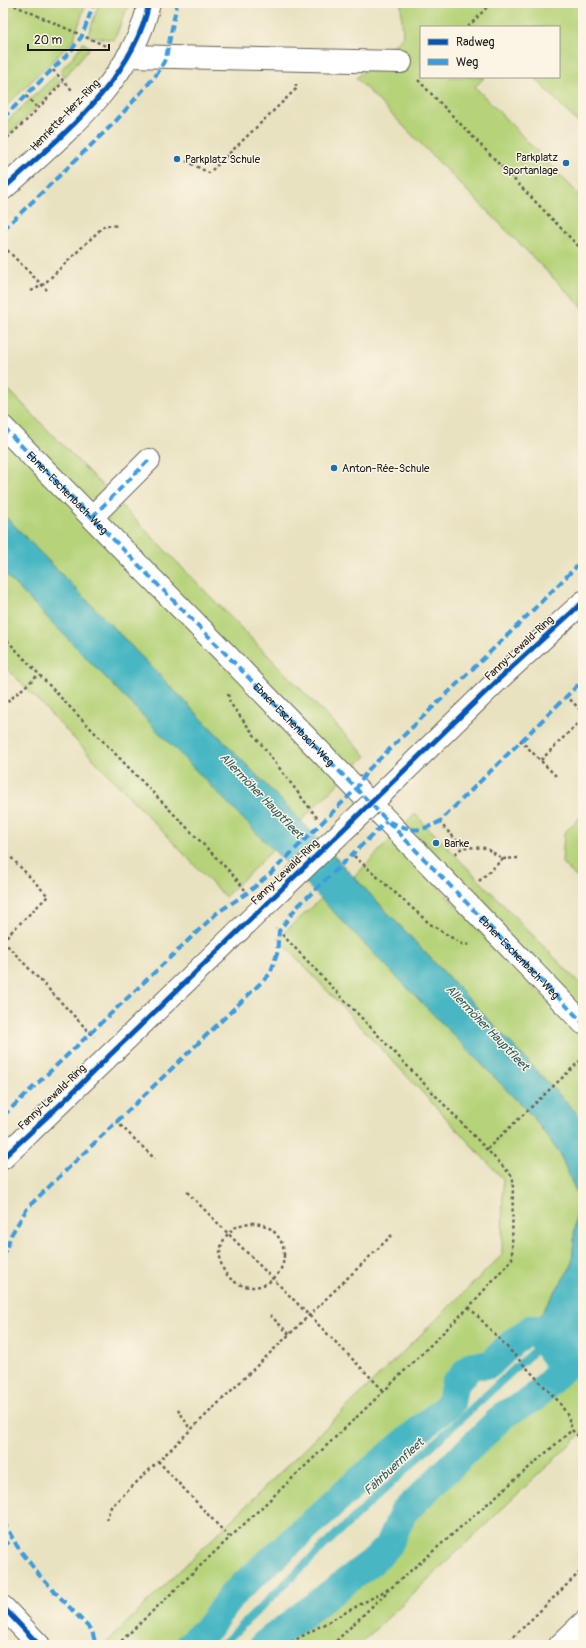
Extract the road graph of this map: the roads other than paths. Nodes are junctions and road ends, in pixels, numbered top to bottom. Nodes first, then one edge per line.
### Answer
1 (149, 3) edge
2 (128, 56) junction
3 (401, 62) road end
4 (3, 190) edge
5 (3, 427) edge
6 (149, 460) dead end
7 (92, 517) junction
8 (583, 602) edge
9 (371, 804) junction
10 (583, 1023) edge
11 (3, 1158) edge
12 (3, 1607) edge
13 (583, 1623) edge
14 (39, 1645) edge
15 (560, 1645) edge

1 - 2 street, Henriette-Herz-Ring
2 - 3 street
2 - 4 street, Henriette-Herz-Ring
5 - 7 street, Ebner-Eschenbach-Weg
6 - 7 street
7 - 9 street, Ebner-Eschenbach-Weg
8 - 9 street, Fanny-Lewald-Ring
9 - 10 street, Ebner-Eschenbach-Weg
9 - 11 street, Fanny-Lewald-Ring, bridge
12 - 14 street
13 - 15 street

